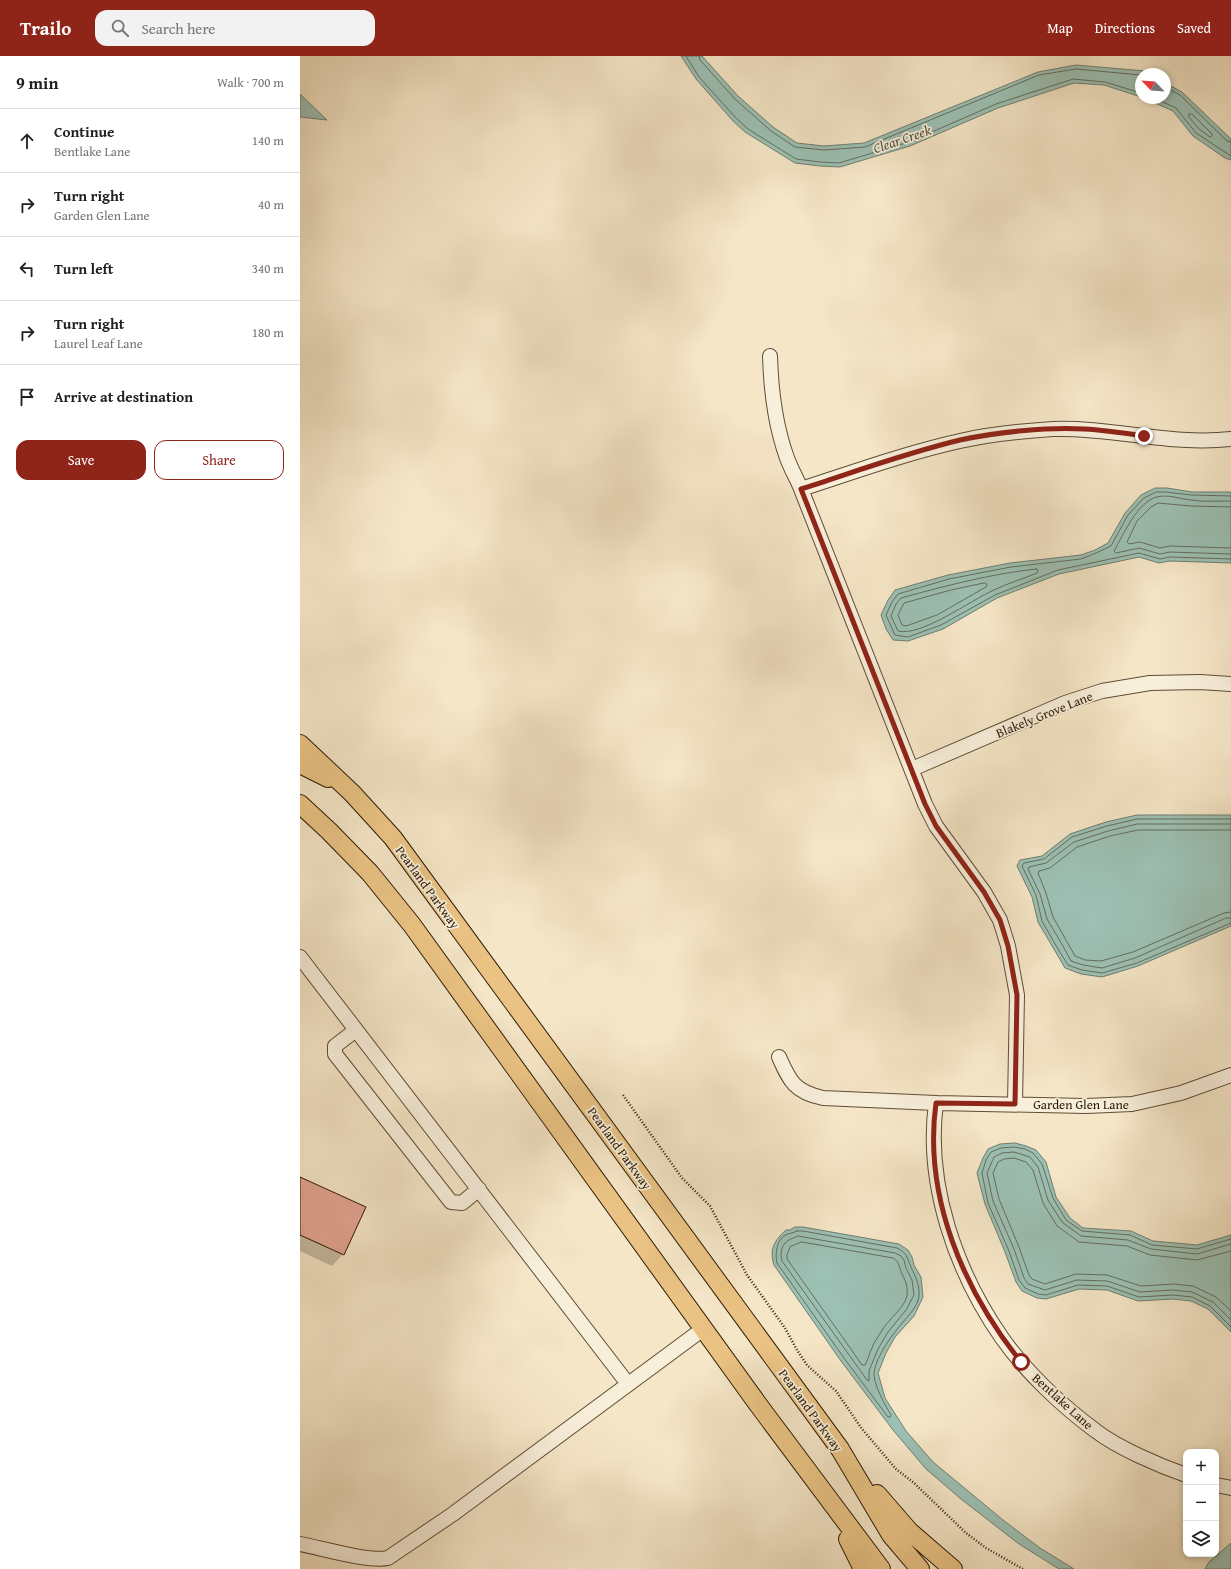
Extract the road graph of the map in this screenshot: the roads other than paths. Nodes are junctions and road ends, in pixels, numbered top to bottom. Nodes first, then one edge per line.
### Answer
1 (770, 356) dead end
2 (1231, 439) edge
3 (801, 489) junction
4 (1231, 684) edge
5 (300, 744) edge
6 (300, 764) edge
7 (912, 769) junction
8 (352, 793) junction
9 (300, 804) edge
10 (300, 957) edge
11 (356, 1030) junction
12 (779, 1057) dead end
13 (1231, 1074) edge
14 (936, 1103) junction
15 (1015, 1104) junction
16 (479, 1189) junction
17 (703, 1329) junction
18 (628, 1384) junction
19 (840, 1449) junction
20 (1183, 1474) edge
21 (1219, 1486) edge
22 (819, 1488) junction
23 (1231, 1488) edge
24 (300, 1544) edge
25 (863, 1569) edge
26 (881, 1569) edge
27 (920, 1569) edge
28 (953, 1569) edge

1 - 3 street
2 - 3 street
3 - 7 street
4 - 7 street, Blakely Grove Lane
5 - 8 main road, Pearland Parkway
6 - 8 main road
7 - 15 street
8 - 19 main road, Pearland Parkway
9 - 17 main road
10 - 11 street
11 - 16 street
11 - 16 street
12 - 14 street, Garden Glen Lane
13 - 15 street, Garden Glen Lane
14 - 15 street, Garden Glen Lane
14 - 20 street, Bentlake Lane
16 - 18 street
17 - 18 street
17 - 22 main road
18 - 24 street
19 - 27 main road, Pearland Parkway
19 - 28 main road
21 - 23 street
22 - 25 main road
22 - 26 main road

